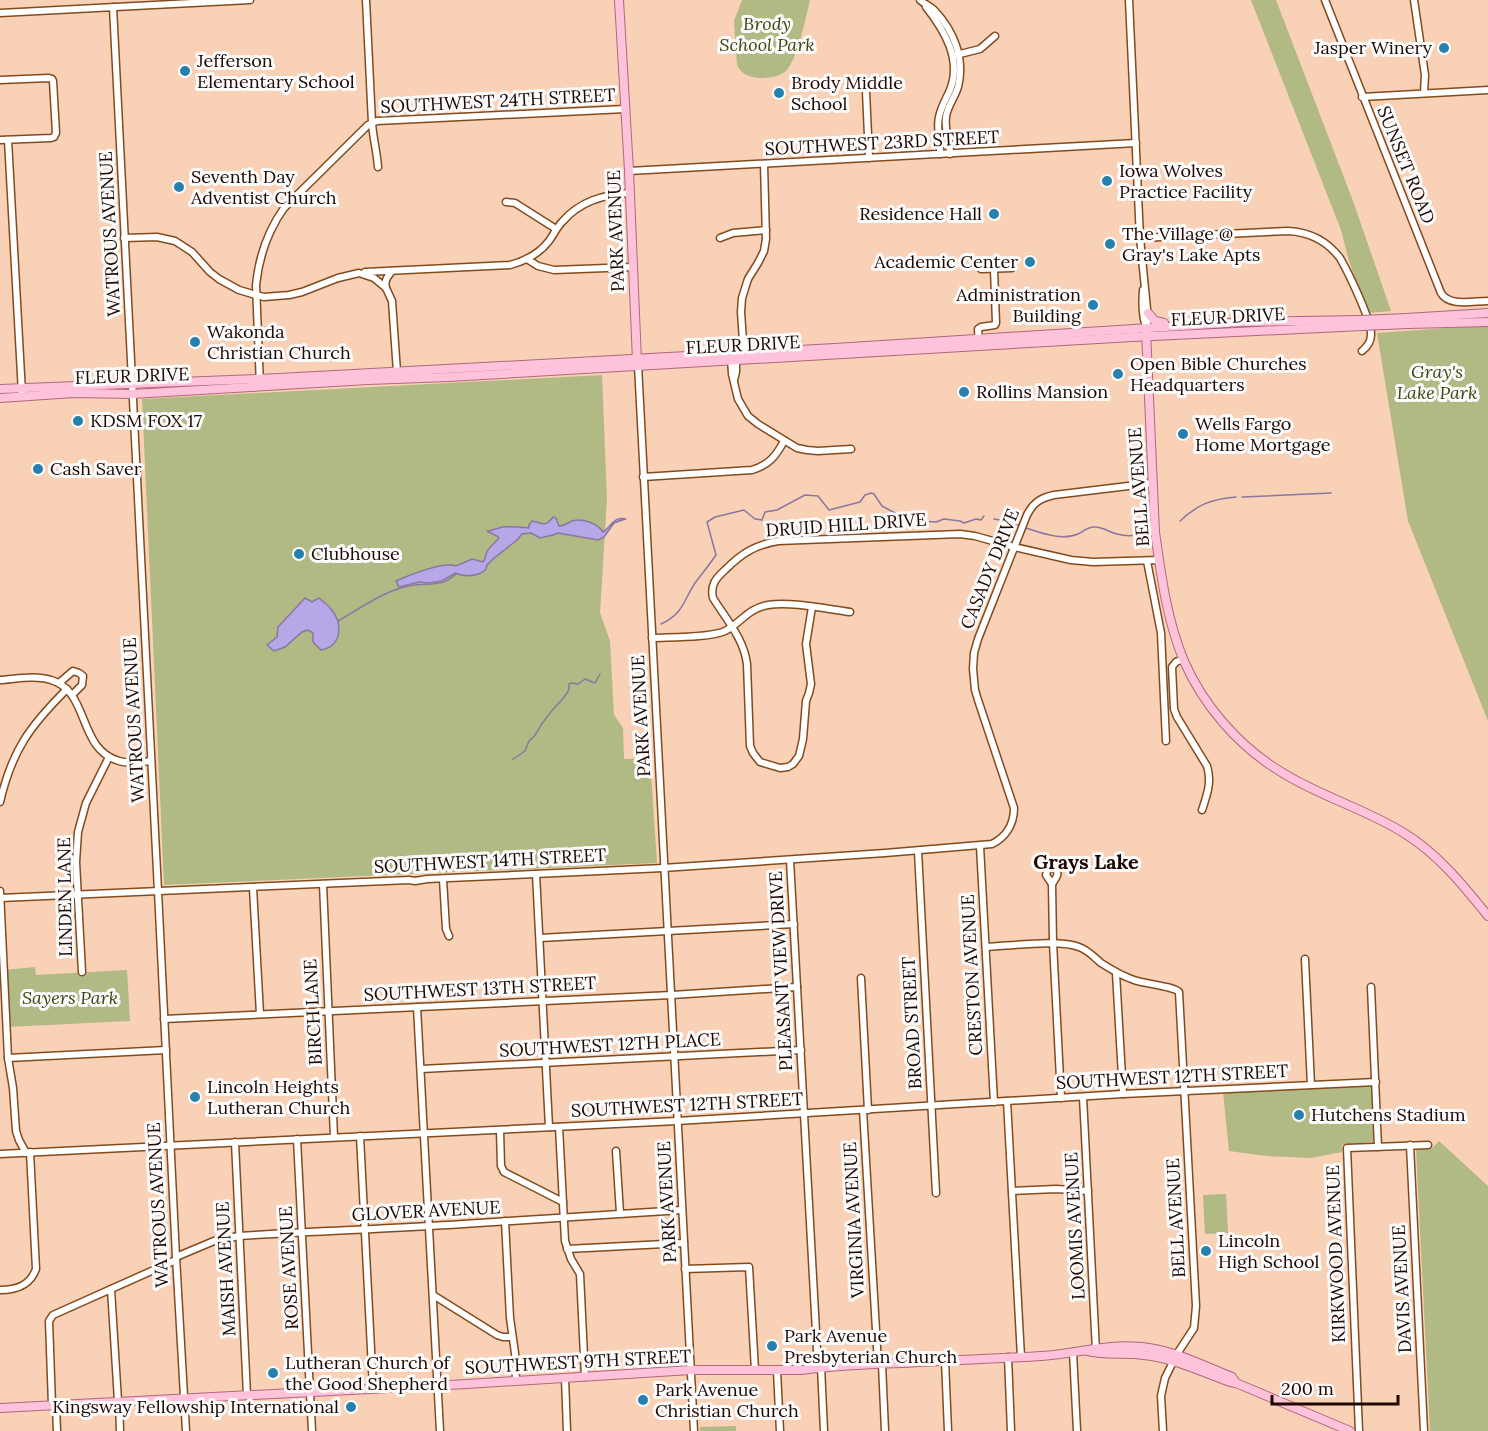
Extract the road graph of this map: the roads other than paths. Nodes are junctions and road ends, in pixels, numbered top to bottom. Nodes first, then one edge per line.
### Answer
1 (250, 0) edge
2 (366, 0) edge
3 (620, 0) edge
4 (1129, 0) edge
5 (1325, 0) edge
6 (1414, 0) edge
7 (924, 2) edge
8 (113, 7) junction
9 (0, 13) edge
10 (995, 36) dead end
11 (956, 55) junction
12 (0, 80) edge
13 (1488, 90) edge
14 (866, 91) dead end
15 (1424, 93) junction
16 (1362, 97) junction
17 (947, 103) junction
18 (625, 109) junction
19 (372, 123) junction
20 (0, 140) edge
21 (8, 140) junction
22 (1136, 143) junction
23 (940, 154) junction
24 (950, 154) junction
25 (869, 158) junction
26 (764, 164) junction
27 (378, 167) dead end
28 (629, 171) junction
29 (629, 193) junction
30 (506, 202) dead end
31 (556, 229) junction
32 (766, 230) junction
33 (124, 238) junction
34 (720, 238) dead end
35 (1140, 238) junction
36 (527, 259) junction
37 (633, 267) junction
38 (1012, 268) dead end
39 (994, 269) junction
40 (981, 270) dead end
41 (392, 271) junction
42 (359, 273) junction
43 (1144, 284) junction
44 (386, 288) junction
45 (256, 295) junction
46 (1488, 301) edge
47 (1148, 313) junction
48 (1488, 313) edge
49 (1407, 321) junction
50 (1488, 322) edge
51 (1361, 323) junction
52 (1184, 325) junction
53 (1146, 327) junction
54 (1146, 336) junction
55 (979, 343) junction
56 (1362, 351) dead end
57 (737, 356) junction
58 (637, 362) junction
59 (397, 372) junction
60 (389, 379) junction
61 (261, 382) junction
62 (132, 383) junction
63 (0, 389) edge
64 (22, 392) junction
65 (132, 393) junction
66 (0, 398) edge
67 (784, 441) junction
68 (851, 449) dead end
69 (643, 477) junction
70 (1153, 483) junction
71 (1014, 548) junction
72 (1159, 560) junction
73 (1148, 561) junction
74 (812, 607) junction
75 (850, 612) dead end
76 (731, 627) junction
77 (652, 638) junction
78 (1183, 659) junction
79 (0, 680) edge
80 (59, 683) junction
81 (69, 692) junction
82 (1166, 741) dead end
83 (109, 757) junction
84 (151, 761) junction
85 (0, 802) edge
86 (1202, 810) dead end
87 (980, 846) junction
88 (918, 851) junction
89 (790, 860) junction
90 (663, 868) junction
91 (536, 874) junction
92 (444, 879) junction
93 (323, 884) junction
94 (1052, 884) dead end
95 (253, 888) junction
96 (0, 891) edge
97 (158, 891) junction
98 (78, 894) junction
99 (0, 898) edge
100 (1488, 916) edge
101 (794, 924) junction
102 (667, 931) junction
103 (449, 936) dead end
104 (540, 938) junction
105 (1053, 943) junction
106 (986, 947) junction
107 (1305, 960) dead end
108 (2, 965) edge
109 (82, 972) dead end
110 (1116, 973) junction
111 (861, 978) dead end
112 (797, 987) junction
113 (1371, 987) dead end
114 (670, 994) junction
115 (543, 1001) junction
116 (417, 1007) junction
117 (328, 1011) junction
118 (260, 1014) junction
119 (164, 1019) junction
120 (166, 1050) junction
121 (801, 1050) junction
122 (674, 1057) junction
123 (8, 1058) junction
124 (546, 1064) junction
125 (421, 1069) junction
126 (1376, 1082) junction
127 (1311, 1085) junction
128 (1184, 1091) junction
129 (1123, 1094) junction
130 (1083, 1097) junction
131 (1061, 1098) junction
132 (1007, 1101) junction
133 (994, 1102) junction
134 (932, 1106) junction
135 (865, 1110) junction
136 (804, 1113) junction
137 (677, 1121) junction
138 (559, 1126) junction
139 (549, 1127) junction
140 (500, 1130) junction
141 (424, 1133) junction
142 (360, 1136) junction
143 (334, 1137) junction
144 (297, 1139) junction
145 (235, 1142) junction
146 (170, 1145) junction
147 (1410, 1145) junction
148 (1428, 1145) dead end
149 (1378, 1147) junction
150 (616, 1150) dead end
151 (28, 1153) junction
152 (0, 1154) edge
153 (1012, 1191) junction
154 (1088, 1191) junction
155 (936, 1193) dead end
156 (563, 1202) junction
157 (682, 1210) junction
158 (620, 1213) junction
159 (564, 1216) junction
160 (505, 1221) junction
161 (428, 1226) junction
162 (365, 1230) junction
163 (302, 1233) junction
164 (239, 1236) junction
165 (684, 1243) junction
166 (567, 1249) junction
167 (176, 1259) junction
168 (685, 1269) junction
169 (111, 1289) junction
170 (0, 1290) edge
171 (433, 1296) junction
172 (512, 1336) junction
173 (1096, 1350) junction
174 (1073, 1352) junction
175 (1008, 1357) junction
176 (1022, 1357) junction
177 (1175, 1358) junction
178 (945, 1360) junction
179 (880, 1364) junction
180 (820, 1368) junction
181 (691, 1370) junction
182 (755, 1370) junction
183 (777, 1371) junction
184 (585, 1377) junction
185 (565, 1378) junction
186 (516, 1381) junction
187 (437, 1385) junction
188 (373, 1388) junction
189 (311, 1391) junction
190 (247, 1395) junction
191 (184, 1398) junction
192 (118, 1401) junction
193 (54, 1405) junction
194 (0, 1408) edge
195 (57, 1431) edge
196 (120, 1431) edge
197 (186, 1431) edge
198 (312, 1431) edge
199 (440, 1431) edge
200 (567, 1431) edge
201 (694, 1431) edge
202 (780, 1431) edge
203 (824, 1431) edge
204 (885, 1431) edge
205 (948, 1431) edge
206 (1011, 1431) edge
207 (1077, 1431) edge
208 (1163, 1431) edge
209 (1350, 1431) edge
210 (1359, 1431) edge
211 (1424, 1431) edge

1 - 8 street
2 - 19 street
3 - 18 main road, PARK AVENUE
4 - 22 street, BELL AVENUE
5 - 16 street, SUNSET ROAD
6 - 15 street
7 - 11 street
8 - 9 street
8 - 33 street, WATROUS AVENUE
10 - 11 street
11 - 17 street
12 - 21 street
13 - 15 street
14 - 25 street
15 - 16 street
16 - 46 street, SUNSET ROAD
17 - 23 street
17 - 24 street
18 - 19 street, SOUTHWEST 24TH STREET
18 - 28 main road, PARK AVENUE
19 - 27 street
19 - 45 street
20 - 21 street
21 - 64 street
22 - 24 street, SOUTHWEST 23RD STREET
22 - 35 street, BELL AVENUE
23 - 24 street, SOUTHWEST 23RD STREET
23 - 25 street, SOUTHWEST 23RD STREET
25 - 26 street, SOUTHWEST 23RD STREET
26 - 28 street, SOUTHWEST 23RD STREET
26 - 32 street
28 - 29 main road, PARK AVENUE
29 - 31 street
29 - 37 main road, PARK AVENUE
30 - 31 street
31 - 36 street
32 - 34 street
32 - 57 street
33 - 45 street
33 - 62 street, WATROUS AVENUE
35 - 43 street, BELL AVENUE
35 - 56 street
36 - 37 street
36 - 41 street
37 - 58 main road, PARK AVENUE
38 - 39 street
39 - 40 street
39 - 55 street
41 - 42 street
41 - 44 street
42 - 44 street
42 - 45 street
43 - 47 street, BELL AVENUE
43 - 53 street, BELL AVENUE
44 - 59 street
45 - 61 street
47 - 52 main road
47 - 53 street, BELL AVENUE
48 - 49 main road, FLEUR DRIVE
49 - 50 main road, FLEUR DRIVE
49 - 51 main road, FLEUR DRIVE, bridge
51 - 52 main road, FLEUR DRIVE
51 - 54 main road, FLEUR DRIVE
52 - 53 main road, FLEUR DRIVE
53 - 54 main road, BELL AVENUE
53 - 55 main road, FLEUR DRIVE
54 - 55 main road, FLEUR DRIVE
54 - 70 main road, BELL AVENUE
55 - 57 main road, FLEUR DRIVE
57 - 58 main road, FLEUR DRIVE
57 - 67 street
58 - 59 main road, FLEUR DRIVE
58 - 60 main road, FLEUR DRIVE
58 - 69 street, PARK AVENUE
59 - 60 street
59 - 61 main road, FLEUR DRIVE
60 - 61 main road, FLEUR DRIVE
61 - 62 main road, FLEUR DRIVE
61 - 65 main road, FLEUR DRIVE
62 - 64 main road, FLEUR DRIVE
62 - 65 street, WATROUS AVENUE
63 - 64 main road, FLEUR DRIVE
64 - 65 main road, FLEUR DRIVE
64 - 66 main road, FLEUR DRIVE
65 - 84 street, WATROUS AVENUE
67 - 68 street
67 - 69 street
69 - 77 street, PARK AVENUE
70 - 71 street, CASADY DRIVE
70 - 72 main road, BELL AVENUE
71 - 73 street, DRUID HILL DRIVE
71 - 76 street, DRUID HILL DRIVE
71 - 87 street, CASADY DRIVE
72 - 73 street, BELL AVENUE
72 - 78 main road
73 - 82 street, BELL AVENUE
74 - 75 street
74 - 76 street
74 - 76 street, DRUID HILL DRIVE
76 - 77 street
77 - 90 street, PARK AVENUE
78 - 86 street
78 - 100 main road
79 - 80 street
80 - 81 street
80 - 81 street
81 - 83 street
81 - 85 street
83 - 84 street
83 - 98 street, LINDEN LANE
84 - 97 street, WATROUS AVENUE
87 - 88 street, SOUTHWEST 14TH STREET
87 - 106 street, CRESTON AVENUE
88 - 89 street, SOUTHWEST 14TH STREET
88 - 134 street, BROAD STREET
89 - 90 street, SOUTHWEST 14TH STREET
89 - 101 street, PLEASANT VIEW DRIVE
90 - 91 street, SOUTHWEST 14TH STREET
90 - 102 street, PARK AVENUE
91 - 92 street, SOUTHWEST 14TH STREET
91 - 104 street
92 - 93 street, SOUTHWEST 14TH STREET
92 - 103 street
93 - 95 street, SOUTHWEST 14TH STREET
93 - 117 street, BIRCH LANE
94 - 105 street
95 - 97 street, SOUTHWEST 14TH STREET
95 - 118 street
96 - 99 street
97 - 98 street, SOUTHWEST 14TH STREET
97 - 119 street, WATROUS AVENUE
98 - 99 street, SOUTHWEST 14TH STREET
98 - 109 street, LINDEN LANE
99 - 108 street
101 - 102 street
101 - 112 street, PLEASANT VIEW DRIVE
102 - 104 street
102 - 114 street, PARK AVENUE
104 - 115 street
105 - 106 street
105 - 110 street
105 - 131 street
106 - 133 street, CRESTON AVENUE
107 - 127 street
108 - 123 street
110 - 128 street, BELL AVENUE
110 - 129 street
111 - 135 street, VIRGINIA AVENUE
112 - 114 street, SOUTHWEST 13TH STREET
112 - 121 street, PLEASANT VIEW DRIVE
113 - 126 street
114 - 115 street, SOUTHWEST 13TH STREET
114 - 122 street, PARK AVENUE
115 - 116 street, SOUTHWEST 13TH STREET
115 - 124 street
116 - 117 street, SOUTHWEST 13TH STREET
116 - 125 street
117 - 118 street, SOUTHWEST 13TH STREET
117 - 143 street, BIRCH LANE
118 - 119 street, SOUTHWEST 13TH STREET
119 - 120 street, WATROUS AVENUE
120 - 123 street
120 - 146 street, WATROUS AVENUE
121 - 122 street, SOUTHWEST 12TH PLACE
121 - 136 street, PLEASANT VIEW DRIVE
122 - 124 street, SOUTHWEST 12TH PLACE
122 - 137 street, PARK AVENUE
123 - 151 street
124 - 125 street, SOUTHWEST 12TH PLACE
124 - 139 street
125 - 141 street
126 - 127 street, SOUTHWEST 12TH STREET
126 - 149 street
127 - 128 street, SOUTHWEST 12TH STREET
128 - 129 street, SOUTHWEST 12TH STREET
128 - 177 street, BELL AVENUE
129 - 130 street, SOUTHWEST 12TH STREET
130 - 131 street, SOUTHWEST 12TH STREET
130 - 154 street, LOOMIS AVENUE
131 - 132 street, SOUTHWEST 12TH STREET
132 - 133 street, SOUTHWEST 12TH STREET
132 - 153 street
133 - 134 street, SOUTHWEST 12TH STREET
134 - 135 street, SOUTHWEST 12TH STREET
134 - 155 street, BROAD STREET
135 - 136 street, SOUTHWEST 12TH STREET
135 - 179 street, VIRGINIA AVENUE
136 - 137 street, SOUTHWEST 12TH STREET
136 - 180 street, PLEASANT VIEW DRIVE
137 - 138 street, SOUTHWEST 12TH STREET
137 - 157 street, PARK AVENUE
138 - 139 street, SOUTHWEST 12TH STREET
138 - 156 street
139 - 140 street, SOUTHWEST 12TH STREET
140 - 141 street, SOUTHWEST 12TH STREET
140 - 156 street
141 - 142 street, SOUTHWEST 12TH STREET
141 - 161 street
142 - 143 street, SOUTHWEST 12TH STREET
142 - 162 street
143 - 144 street, SOUTHWEST 12TH STREET
144 - 145 street, SOUTHWEST 12TH STREET
144 - 163 street, ROSE AVENUE
145 - 146 street, SOUTHWEST 12TH STREET
145 - 164 street, MAISH AVENUE
146 - 151 street, SOUTHWEST 12TH STREET
146 - 167 street, WATROUS AVENUE
147 - 148 street
147 - 149 street
147 - 211 street, DAVIS AVENUE
149 - 210 street, KIRKWOOD AVENUE
150 - 158 street
151 - 152 street, SOUTHWEST 12TH STREET
151 - 170 street
153 - 154 street
153 - 176 street
154 - 173 street, LOOMIS AVENUE
156 - 159 street
157 - 158 street, GLOVER AVENUE
157 - 165 street, PARK AVENUE
158 - 159 street, GLOVER AVENUE
159 - 160 street, GLOVER AVENUE
159 - 166 street
160 - 161 street, GLOVER AVENUE
160 - 172 street
161 - 162 street, GLOVER AVENUE
161 - 171 street
162 - 163 street, GLOVER AVENUE
162 - 188 street
163 - 164 street, GLOVER AVENUE
163 - 189 street, ROSE AVENUE
164 - 167 street, GLOVER AVENUE
164 - 190 street, MAISH AVENUE
165 - 166 street
165 - 168 street, PARK AVENUE
166 - 184 street
167 - 169 street, GLOVER AVENUE
167 - 191 street, WATROUS AVENUE
168 - 181 street, PARK AVENUE
168 - 182 street
169 - 192 street
169 - 193 street, GLOVER AVENUE
171 - 172 street
171 - 187 street
172 - 186 street
173 - 174 main road, SOUTHWEST 9TH STREET
173 - 177 main road, SOUTHWEST 9TH STREET
174 - 176 main road, SOUTHWEST 9TH STREET
174 - 207 street
175 - 176 main road, SOUTHWEST 9TH STREET
175 - 178 main road, SOUTHWEST 9TH STREET
175 - 206 street
177 - 208 street, BELL AVENUE
177 - 209 main road, SOUTHWEST 9TH STREET
178 - 179 main road, SOUTHWEST 9TH STREET
178 - 205 street
179 - 180 main road, SOUTHWEST 9TH STREET
179 - 204 street, VIRGINIA AVENUE
180 - 183 main road, SOUTHWEST 9TH STREET
180 - 203 street, PLEASANT VIEW DRIVE
181 - 182 main road, SOUTHWEST 9TH STREET
181 - 184 main road, SOUTHWEST 9TH STREET
181 - 201 street, PARK AVENUE
182 - 183 main road, SOUTHWEST 9TH STREET
183 - 202 street
184 - 185 main road, SOUTHWEST 9TH STREET
185 - 186 main road, SOUTHWEST 9TH STREET
185 - 200 street
186 - 187 main road, SOUTHWEST 9TH STREET
187 - 188 main road, SOUTHWEST 9TH STREET
187 - 199 street
188 - 189 main road, SOUTHWEST 9TH STREET
189 - 190 main road, SOUTHWEST 9TH STREET
189 - 198 street, ROSE AVENUE
190 - 191 main road, SOUTHWEST 9TH STREET
191 - 192 main road, SOUTHWEST 9TH STREET
191 - 197 street, WATROUS AVENUE
192 - 193 main road, SOUTHWEST 9TH STREET
192 - 196 street
193 - 194 main road, SOUTHWEST 9TH STREET
193 - 195 street

